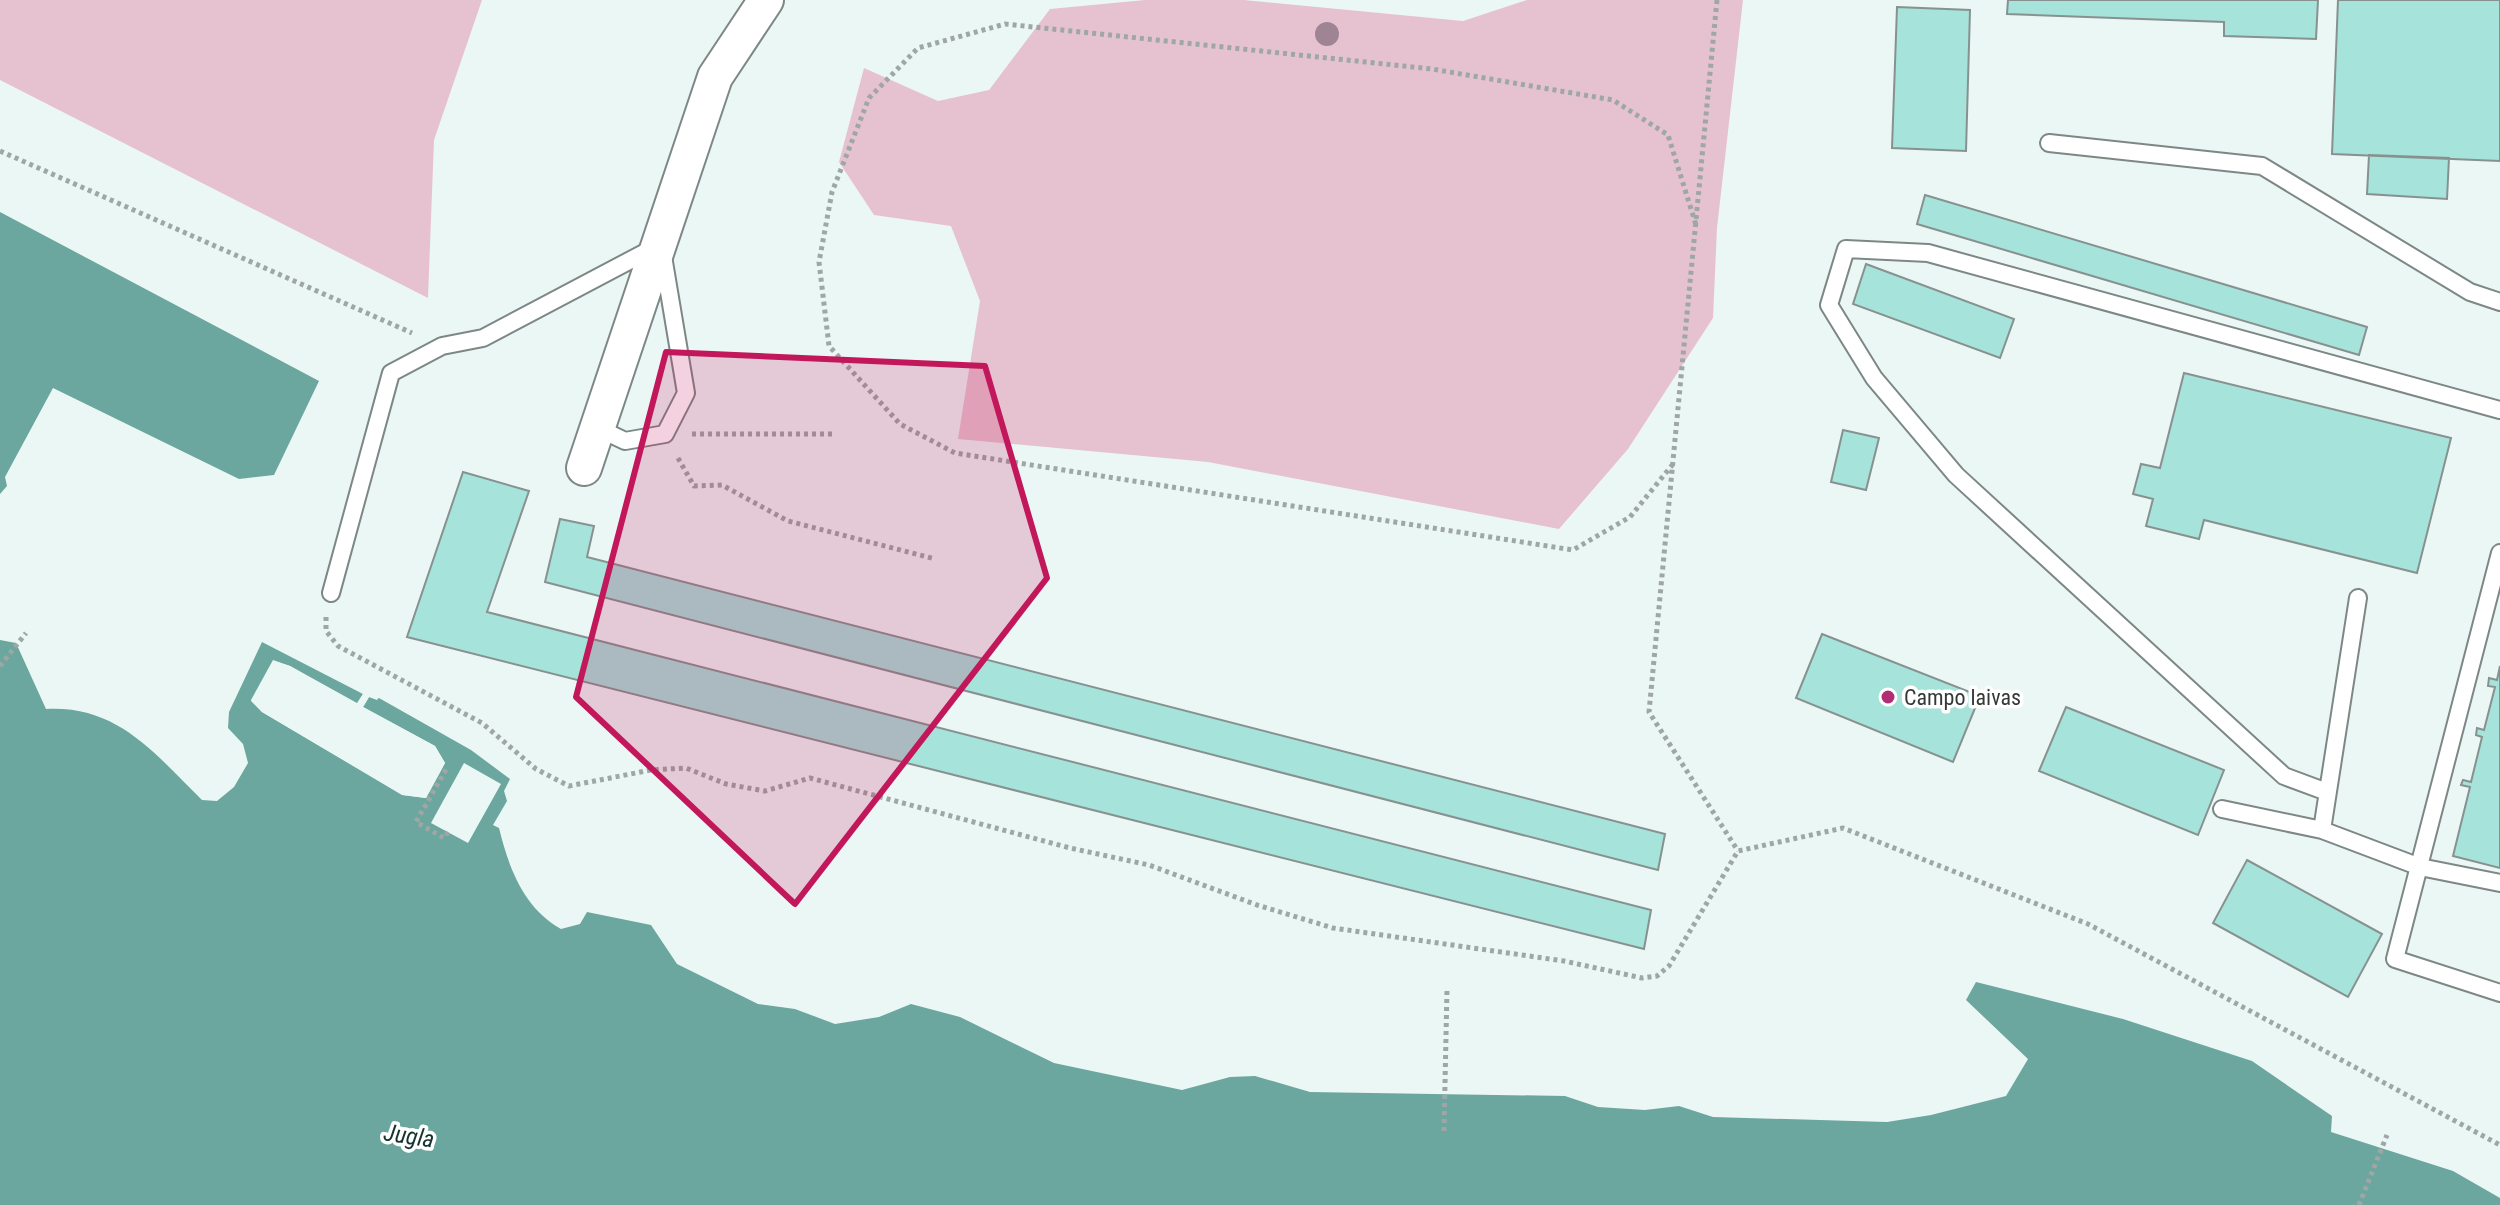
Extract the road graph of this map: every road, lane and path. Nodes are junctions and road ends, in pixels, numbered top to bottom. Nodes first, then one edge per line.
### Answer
1 (766, 0) edge
2 (1717, 0) edge
3 (2049, 143) dead end
4 (0, 151) edge
5 (1696, 225) junction
6 (661, 244) junction
7 (2500, 302) edge
8 (442, 346) junction
9 (2500, 410) edge
10 (600, 429) junction
11 (665, 434) junction
12 (835, 434) dead end
13 (1673, 464) junction
14 (584, 468) dead end
15 (2500, 553) edge
16 (935, 559) dead end
17 (331, 593) joint
18 (2358, 598) dead end
19 (26, 633) dead end
20 (0, 666) edge
21 (448, 766) dead end
22 (2327, 792) junction
23 (2222, 809) dead end
24 (2322, 830) junction
25 (448, 832) dead end
26 (1738, 851) junction
27 (2420, 867) junction
28 (2500, 883) edge
29 (1447, 989) dead end
30 (2500, 993) edge
31 (1444, 1131) dead end
32 (2387, 1135) dead end
33 (2500, 1145) edge
34 (2359, 1205) edge

1 - 6 street
2 - 5 path
3 - 7 lane
4 - 8 path
5 - 13 path
5 - 13 path
6 - 8 lane
6 - 10 street
6 - 11 lane
8 - 17 lane
9 - 22 lane
10 - 11 lane
10 - 14 street
11 - 12 path
11 - 16 path
13 - 26 path
15 - 27 lane
17 - 26 path
18 - 22 lane
19 - 20 path
21 - 25 path
22 - 24 lane
23 - 24 lane
24 - 27 lane
26 - 33 path
27 - 28 lane
27 - 30 lane
29 - 31 path
32 - 34 path

